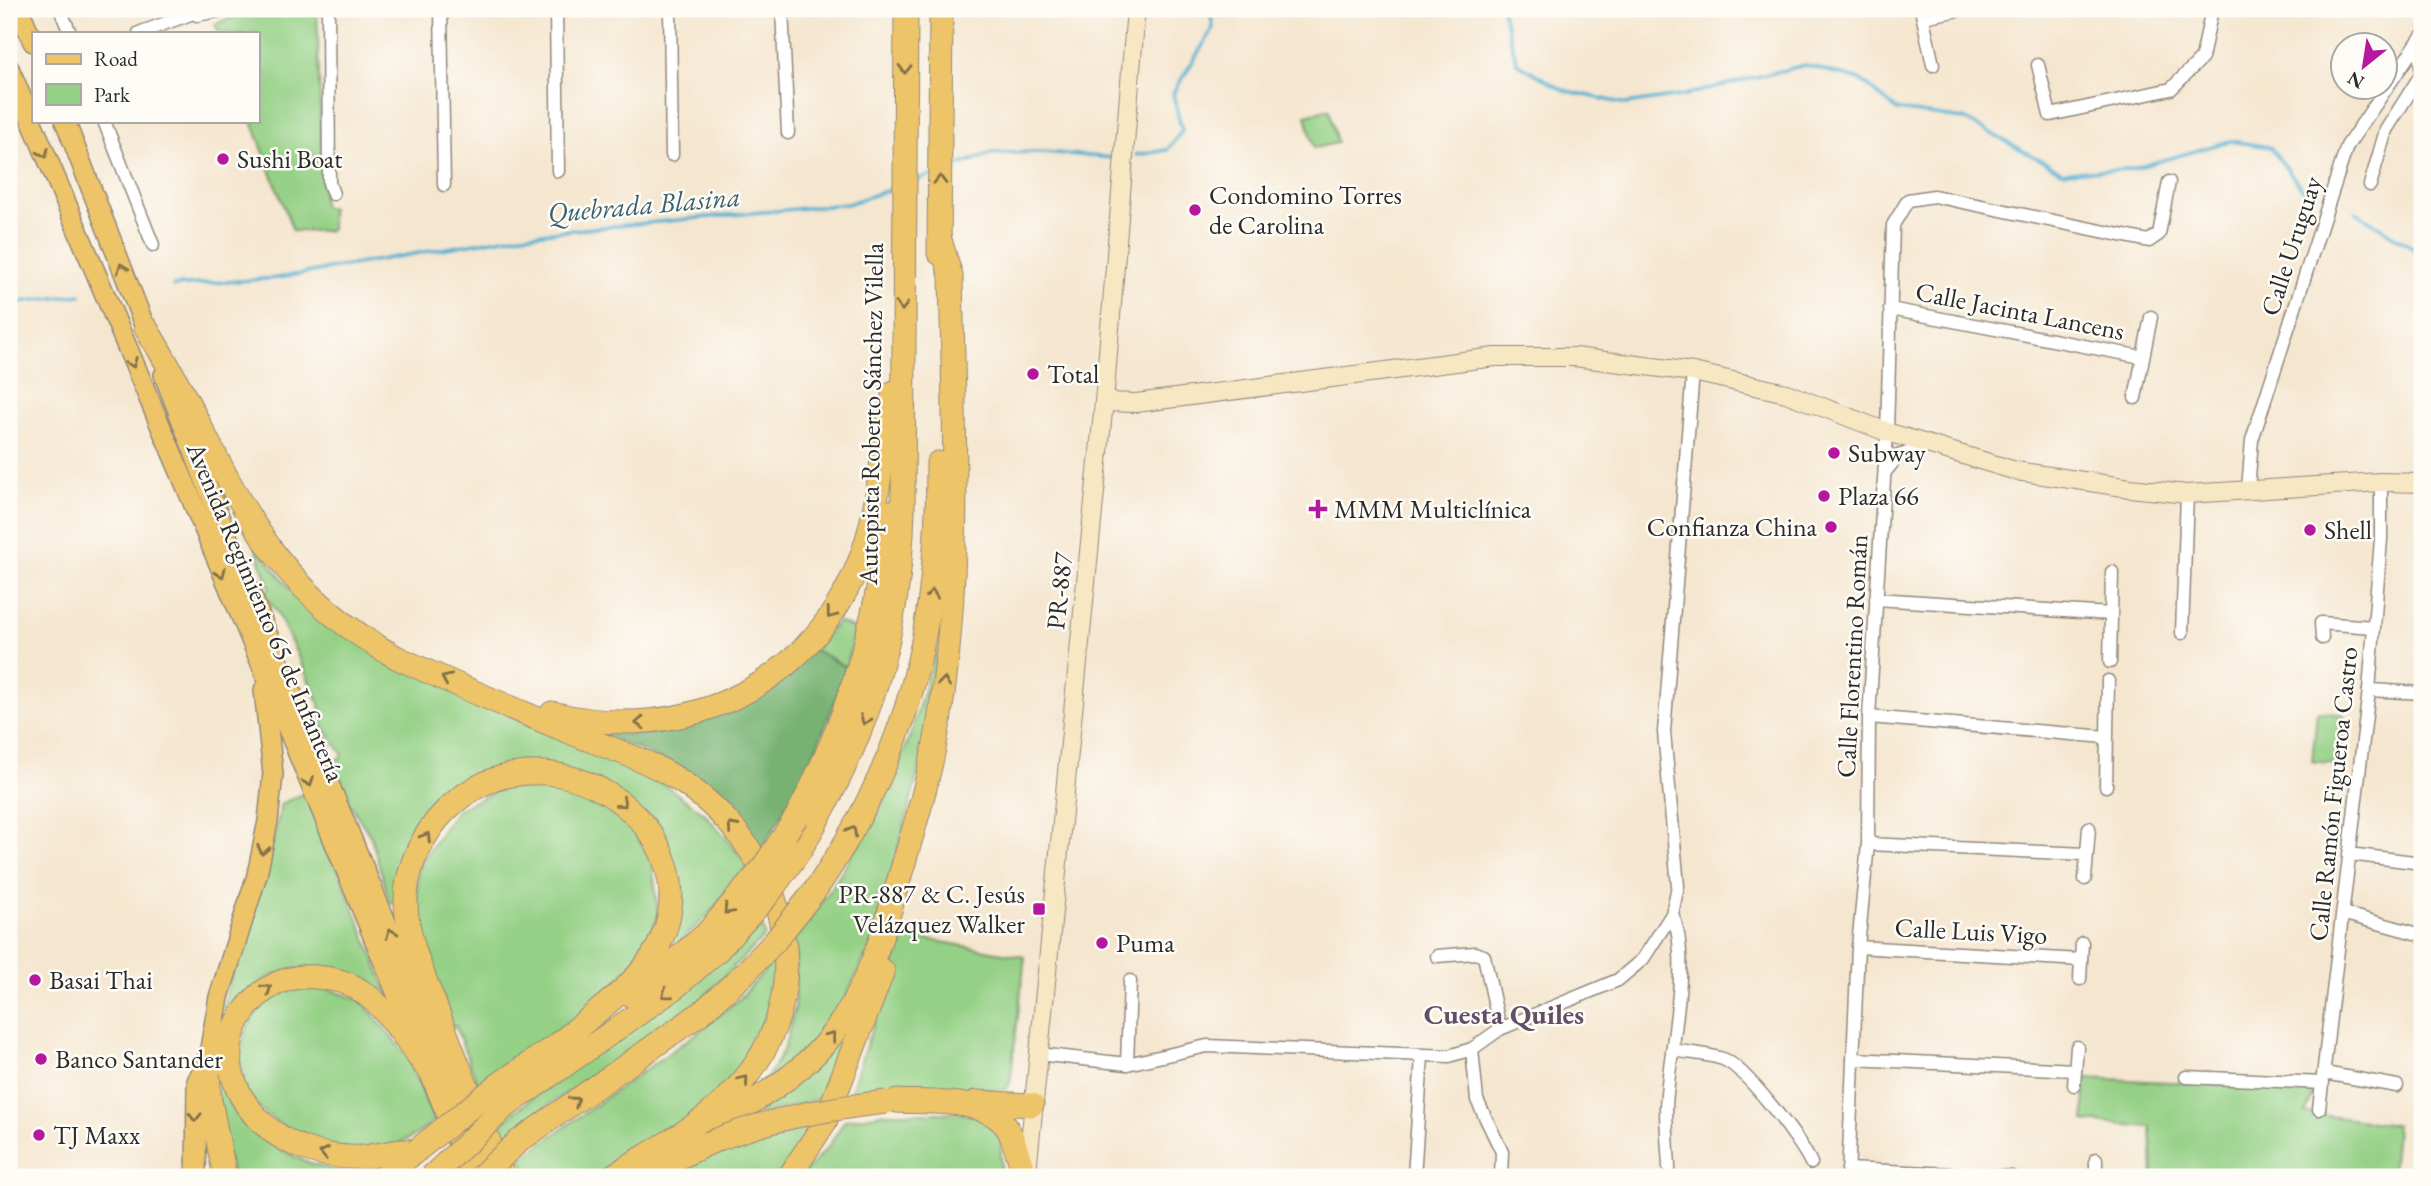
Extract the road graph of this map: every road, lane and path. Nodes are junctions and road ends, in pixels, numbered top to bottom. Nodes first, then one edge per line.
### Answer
1 (19, 9) edge
2 (34, 9) edge
3 (60, 9) edge
4 (187, 9) edge
5 (204, 9) edge
6 (229, 9) edge
7 (328, 9) edge
8 (441, 9) edge
9 (556, 9) edge
10 (670, 9) edge
11 (782, 9) edge
12 (906, 9) edge
13 (941, 9) edge
14 (1136, 9) edge
15 (1964, 9) edge
16 (2212, 9) edge
17 (1922, 13) edge
18 (176, 18) junction
19 (40, 32) edge
20 (70, 32) edge
21 (141, 32) edge
22 (32, 40) edge
23 (2420, 40) edge
24 (1933, 65) dead end
25 (2038, 65) dead end
26 (9, 68) edge
27 (65, 122) edge
28 (104, 122) edge
29 (788, 133) dead end
30 (672, 155) dead end
31 (558, 171) dead end
32 (2169, 182) dead end
33 (444, 185) dead end
34 (2370, 185) dead end
35 (333, 194) dead end
36 (940, 240) junction
37 (153, 244) dead end
38 (1890, 309) junction
39 (2151, 317) dead end
40 (146, 328) junction
41 (2142, 357) junction
42 (902, 362) junction
43 (1693, 372) junction
44 (2135, 398) dead end
45 (1104, 402) junction
46 (1887, 432) junction
47 (1932, 446) junction
48 (1885, 472) junction
49 (2381, 482) junction
50 (2422, 483) edge
51 (2248, 489) junction
52 (2187, 494) junction
53 (2112, 572) dead end
54 (1876, 599) junction
55 (2111, 614) junction
56 (2373, 627) junction
57 (2182, 633) dead end
58 (2322, 638) dead end
59 (260, 661) junction
60 (2110, 662) dead end
61 (2108, 681) dead end
62 (2369, 690) junction
63 (480, 694) junction
64 (2422, 694) edge
65 (940, 717) junction
66 (1869, 717) junction
67 (2106, 737) junction
68 (2106, 786) dead end
69 (2088, 828) dead end
70 (1868, 844) junction
71 (2086, 854) junction
72 (2349, 854) junction
73 (2422, 863) edge
74 (2085, 879) dead end
75 (1672, 914) junction
76 (2345, 914) junction
77 (2422, 935) edge
78 (712, 942) junction
79 (2082, 943) dead end
80 (1858, 947) junction
81 (1437, 956) dead end
82 (2081, 960) junction
83 (2080, 979) dead end
84 (1130, 981) dead end
85 (1500, 1029) junction
86 (565, 1039) junction
87 (2077, 1046) dead end
88 (1472, 1049) junction
89 (1674, 1050) junction
90 (1038, 1054) junction
91 (1422, 1056) junction
92 (1853, 1059) junction
93 (208, 1060) junction
94 (1127, 1064) junction
95 (426, 1067) junction
96 (2075, 1070) junction
97 (2186, 1077) dead end
98 (2323, 1078) junction
99 (2074, 1085) dead end
100 (2397, 1086) dead end
101 (892, 1102) junction
102 (1032, 1105) junction
103 (2319, 1109) dead end
104 (673, 1138) junction
105 (416, 1152) junction
106 (2096, 1159) dead end
107 (1811, 1163) dead end
108 (1669, 1167) dead end
109 (1848, 1173) edge
110 (196, 1177) edge
111 (225, 1177) edge
112 (384, 1177) edge
113 (430, 1177) edge
114 (472, 1177) edge
115 (480, 1177) edge
116 (491, 1177) edge
117 (504, 1177) edge
118 (611, 1177) edge
119 (639, 1177) edge
120 (789, 1177) edge
121 (1026, 1177) edge
122 (1414, 1177) edge
123 (1501, 1177) edge
124 (2012, 1177) edge
125 (2096, 1177) edge

1 - 22 main road
2 - 19 main road
3 - 20 street
4 - 18 street
5 - 18 street
6 - 18 street
7 - 35 street
8 - 33 street
9 - 31 street
10 - 30 street
11 - 29 street
12 -> 42 highway, Autopista Roberto Sánchez Vilella
36 -> 13 highway
14 - 45 street, PR-887
15 - 17 street
16 - 25 street
17 - 24 street
18 - 21 street
23 - 34 street
23 - 51 street, Calle Uruguay
26 -> 59 main road, Avenida Regimiento 65 de Infantería
40 -> 27 main road, Avenida Regimiento 65 de Infantería
28 - 37 street
32 - 38 street, Calle Florentino Román
65 -> 36 highway
115 -> 36 highway, bridge
38 - 41 street, Calle Jacinta Lancens
38 - 46 street, Calle Florentino Román
39 - 41 street
63 -> 40 highway
116 -> 40 main road, Avenida Regimiento 65 de Infantería
41 - 44 street
42 -> 63 highway
42 -> 78 highway, bridge
42 -> 78 highway, Autopista Roberto Sánchez Vilella, bridge
43 - 45 street
43 - 46 street
43 - 75 street
45 - 90 street, PR-887
46 - 47 street
46 - 48 street, Calle Florentino Román
47 - 48 street
47 - 52 street
48 - 54 street, Calle Florentino Román
49 - 50 street
49 - 51 street
49 - 56 street, Calle Ramón Figueroa Castro
51 - 52 street
52 - 57 street
53 - 55 street
54 - 55 street
54 - 66 street, Calle Florentino Román
55 - 60 street
56 - 58 street
56 - 62 street, Calle Ramón Figueroa Castro
59 -> 93 main road
59 -> 95 main road, Avenida Regimiento 65 de Infantería
61 - 67 street
62 - 64 street
62 - 72 street, Calle Ramón Figueroa Castro
104 -> 63 highway
104 -> 65 highway
65 - 120 highway
66 - 67 street
66 - 70 street, Calle Florentino Román
67 - 68 street
69 - 71 street
70 - 71 street
70 - 80 street, Calle Florentino Román
71 - 74 street
72 - 73 street
72 - 76 street, Calle Ramón Figueroa Castro
75 - 85 street
75 - 89 street
76 - 77 street
76 - 98 street, Calle Ramón Figueroa Castro
78 - 86 highway
78 -> 113 highway, Autopista Roberto Sánchez Vilella, bridge
79 - 82 street
80 - 82 street, Calle Luis Vigo
80 - 92 street, Calle Florentino Román
81 - 85 street
82 - 83 street
84 - 94 street
85 - 88 street
86 - 105 highway, bridge
117 -> 86 highway
87 - 96 street
88 - 91 street
88 - 123 street
89 - 107 street
89 - 108 street
90 - 94 street
90 - 102 street, PR-887
91 - 94 street
91 - 122 street
92 - 96 street
92 - 109 street, Calle Florentino Román
93 -> 110 main road
93 - 111 highway
105 -> 95 highway
95 - 114 main road, Avenida Regimiento 65 de Infantería
96 - 99 street
97 - 98 street
98 - 100 street
98 - 103 street, Calle Ramón Figueroa Castro
101 - 102 highway
101 - 119 highway, bridge
101 - 121 highway
102 - 121 street, PR-887
104 - 118 highway
105 - 112 highway
106 - 125 street
109 - 124 street

